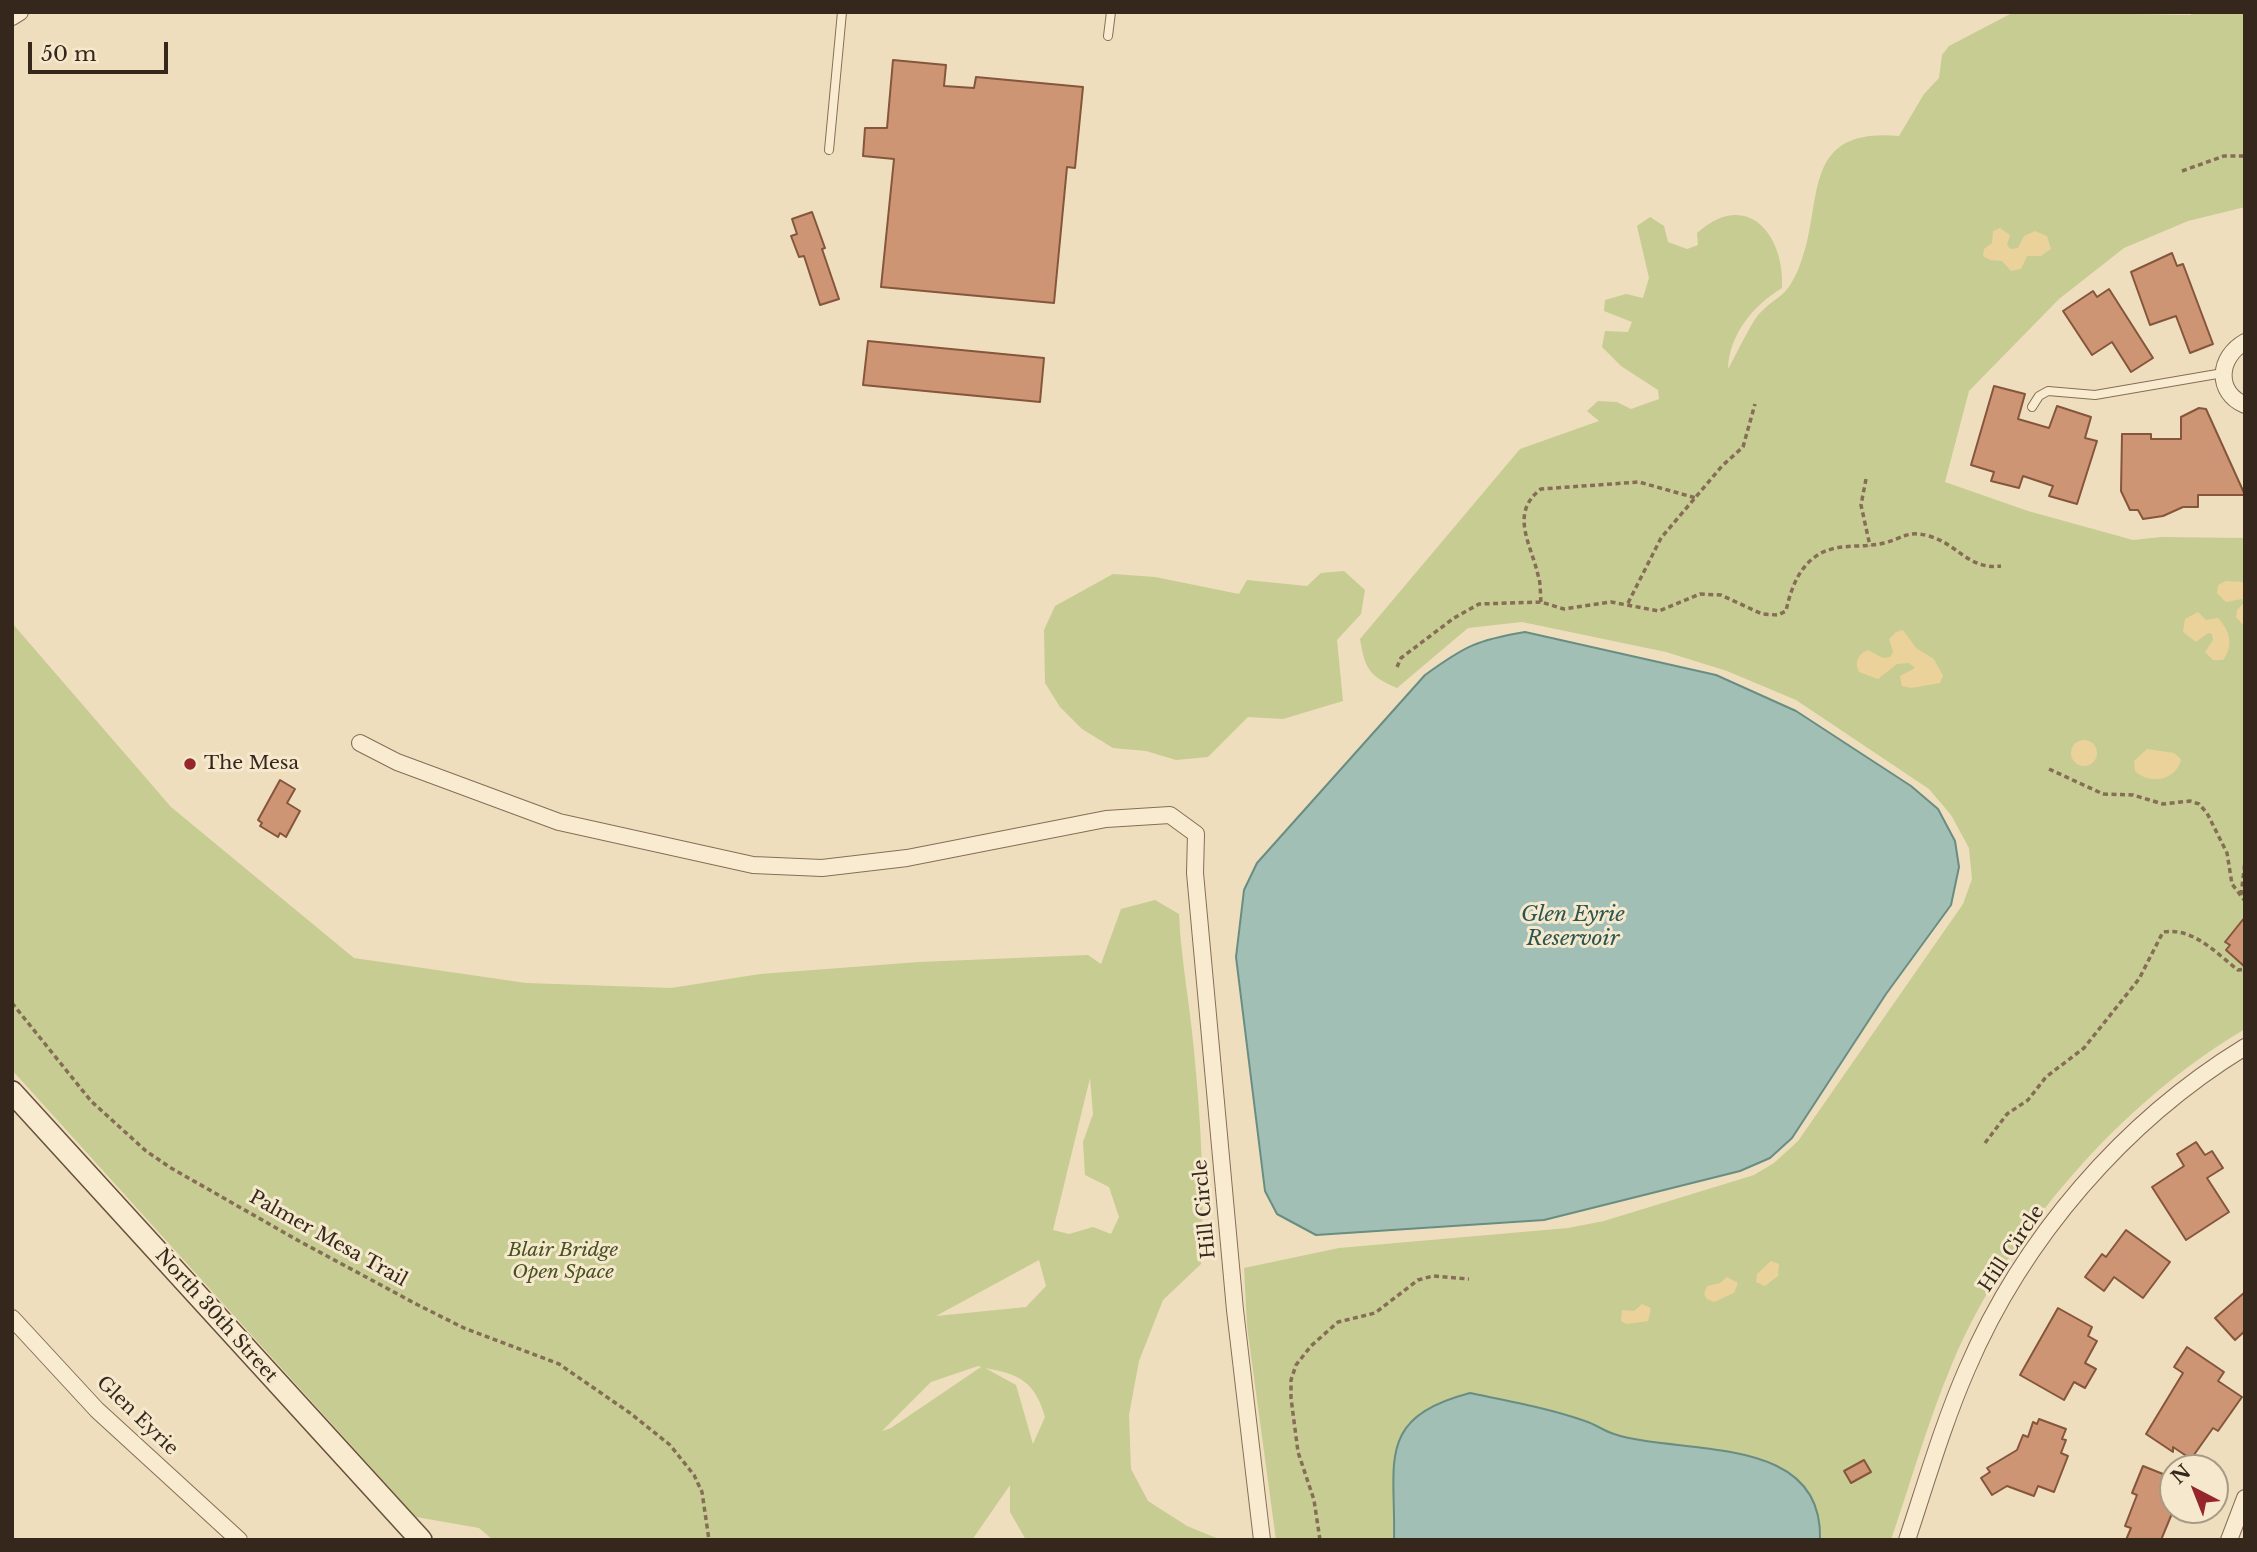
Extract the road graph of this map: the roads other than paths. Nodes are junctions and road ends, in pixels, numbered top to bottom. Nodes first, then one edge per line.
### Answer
1 (20, 12) edge
2 (842, 12) edge
3 (1111, 12) edge
4 (12, 17) edge
5 (1108, 36) dead end
6 (830, 150) dead end
7 (2245, 342) edge
8 (2223, 373) junction
9 (2245, 405) edge
10 (2032, 407) dead end
11 (360, 743) dead end
12 (2245, 1047) edge
13 (12, 1092) edge
14 (12, 1318) edge
15 (2245, 1498) edge
16 (239, 1540) edge
17 (421, 1540) edge
18 (1262, 1540) edge
19 (1907, 1540) edge
20 (2229, 1540) edge

1 - 4 street
2 - 6 lane
3 - 5 lane
7 - 8 street
8 - 9 street
8 - 10 lane
11 - 18 street, Hill Circle
12 - 19 street, Hill Circle
13 - 17 main road, North 30th Street
14 - 16 street, Glen Eyrie
15 - 20 street

